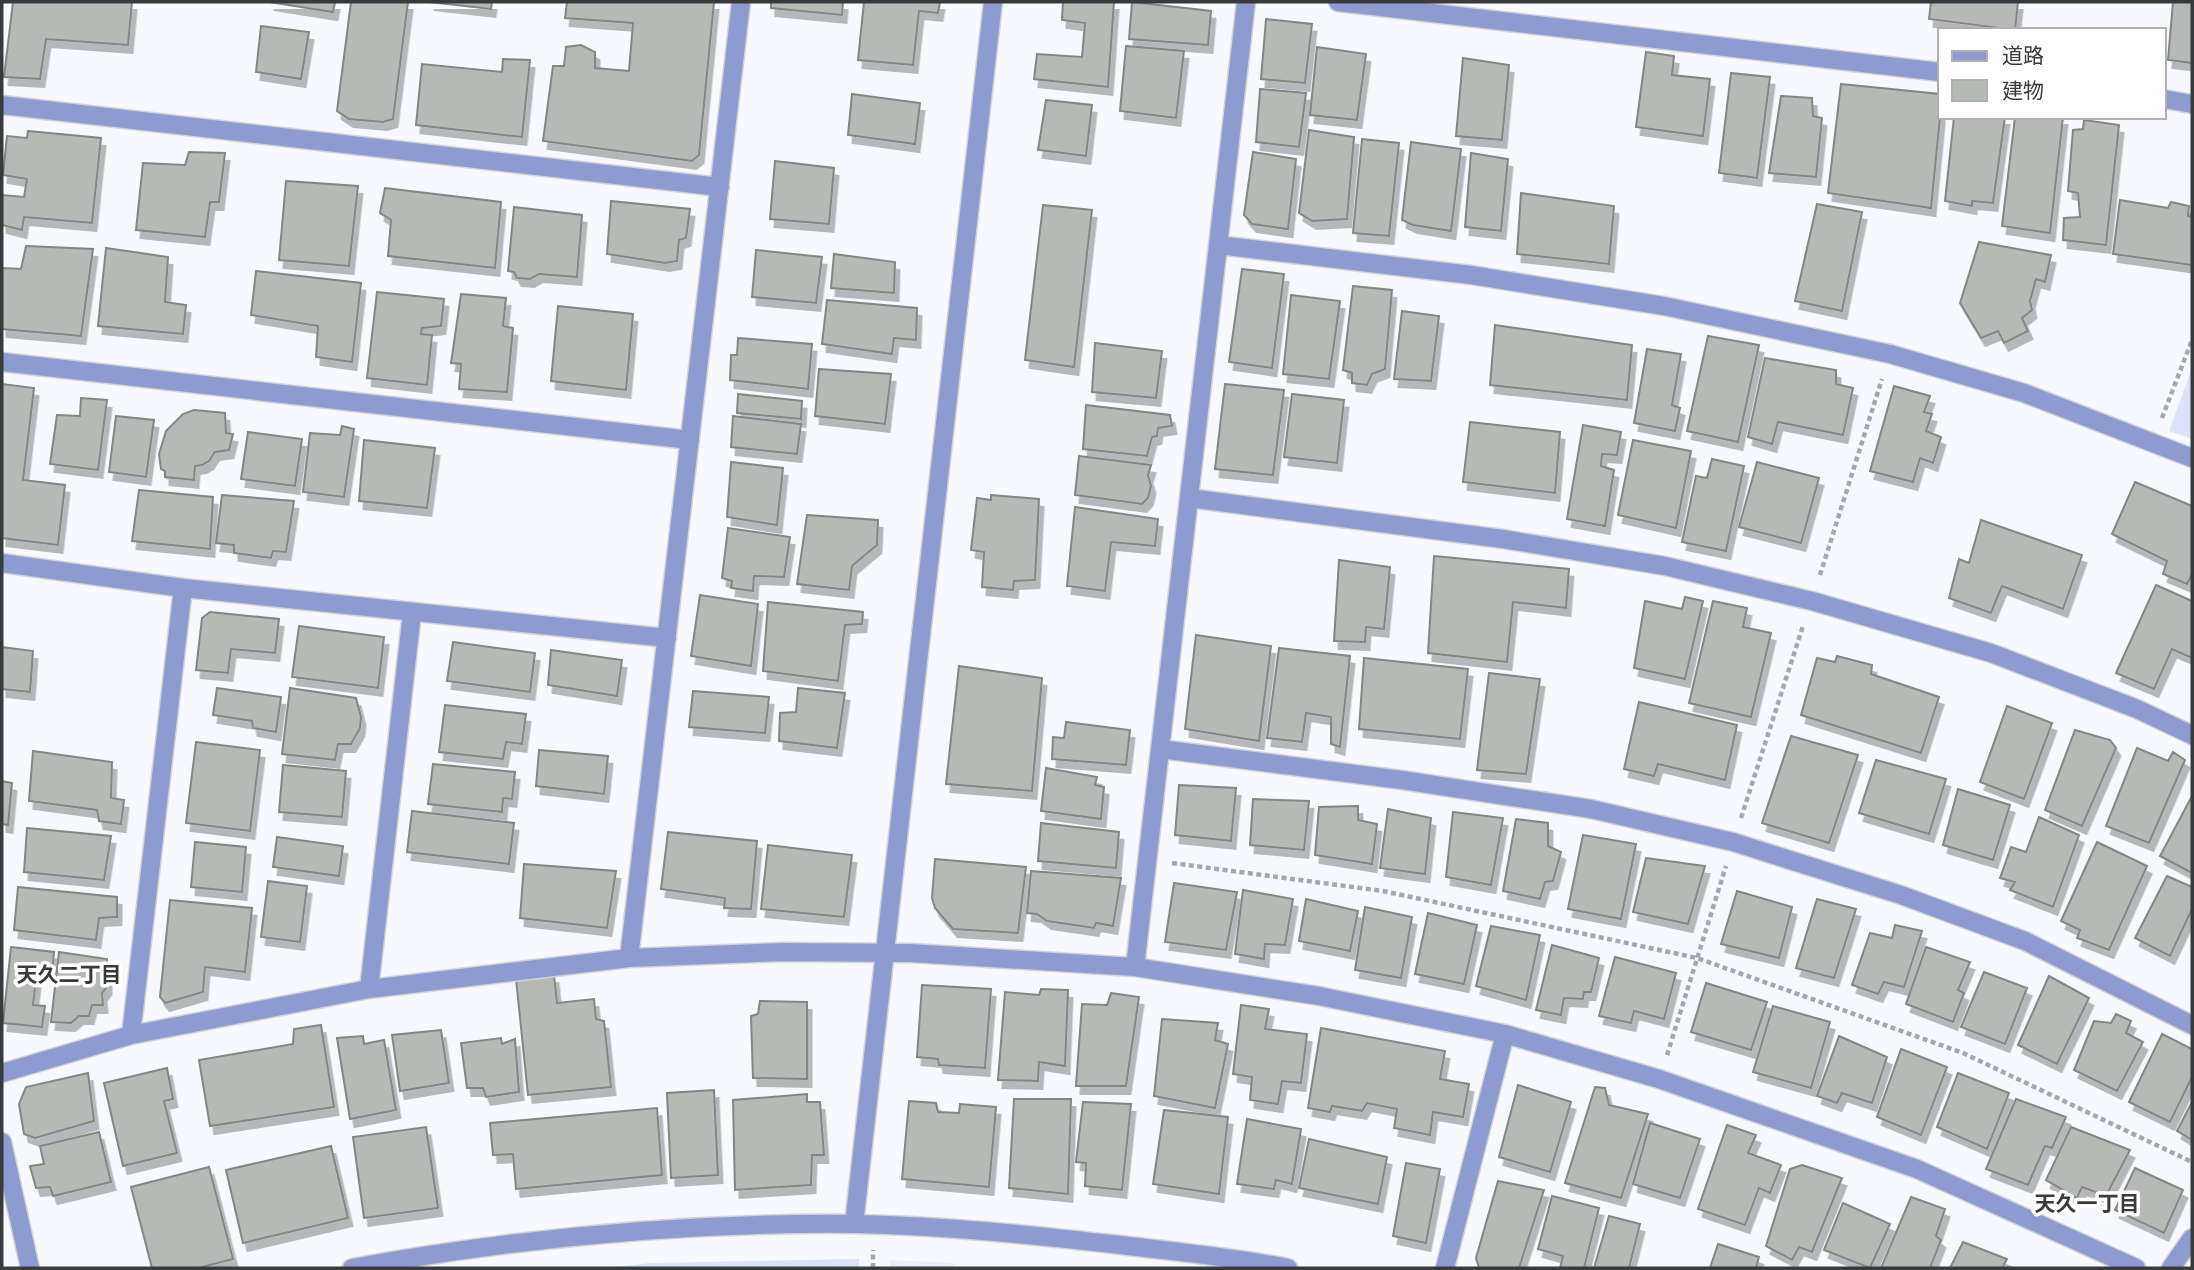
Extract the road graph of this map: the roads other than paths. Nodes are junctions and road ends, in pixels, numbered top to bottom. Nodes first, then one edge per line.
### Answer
1 (741, 2) edge
2 (993, 2) edge
3 (1246, 2) edge
4 (1338, 2) edge
5 (1938, 72) edge
6 (2166, 99) edge
7 (2192, 104) edge
8 (2, 105) edge
9 (720, 187) junction
10 (1218, 245) junction
11 (2, 362) edge
12 (690, 440) junction
13 (2192, 458) edge
14 (1189, 498) junction
15 (2, 563) edge
16 (183, 588) junction
17 (412, 613) junction
18 (667, 638) junction
19 (2192, 735) edge
20 (1160, 749) junction
21 (885, 953) junction
22 (629, 958) junction
23 (1135, 967) junction
24 (369, 989) junction
25 (2192, 1025) edge
26 (1506, 1034) junction
27 (131, 1035) junction
28 (2, 1073) edge
29 (2, 1142) edge
30 (854, 1224) junction
31 (2192, 1237) edge
32 (30, 1268) edge
33 (352, 1268) edge
34 (1288, 1268) edge
35 (1445, 1268) edge
36 (2136, 1268) edge
37 (2171, 1268) edge

1 - 9 street
2 - 21 street
3 - 10 street
4 - 5 street
6 - 7 street
8 - 9 street
9 - 12 street
10 - 13 street
10 - 14 street
11 - 12 street
12 - 18 street
14 - 19 street
14 - 20 street
15 - 16 street
16 - 17 street
16 - 27 street
17 - 18 street
17 - 24 street
18 - 22 street
20 - 23 street
20 - 25 street
21 - 22 street
21 - 23 street
21 - 30 street
22 - 24 street
23 - 26 street
24 - 27 street
26 - 35 street
26 - 36 street
27 - 28 street
29 - 32 street
30 - 33 street
30 - 34 street
31 - 37 street

